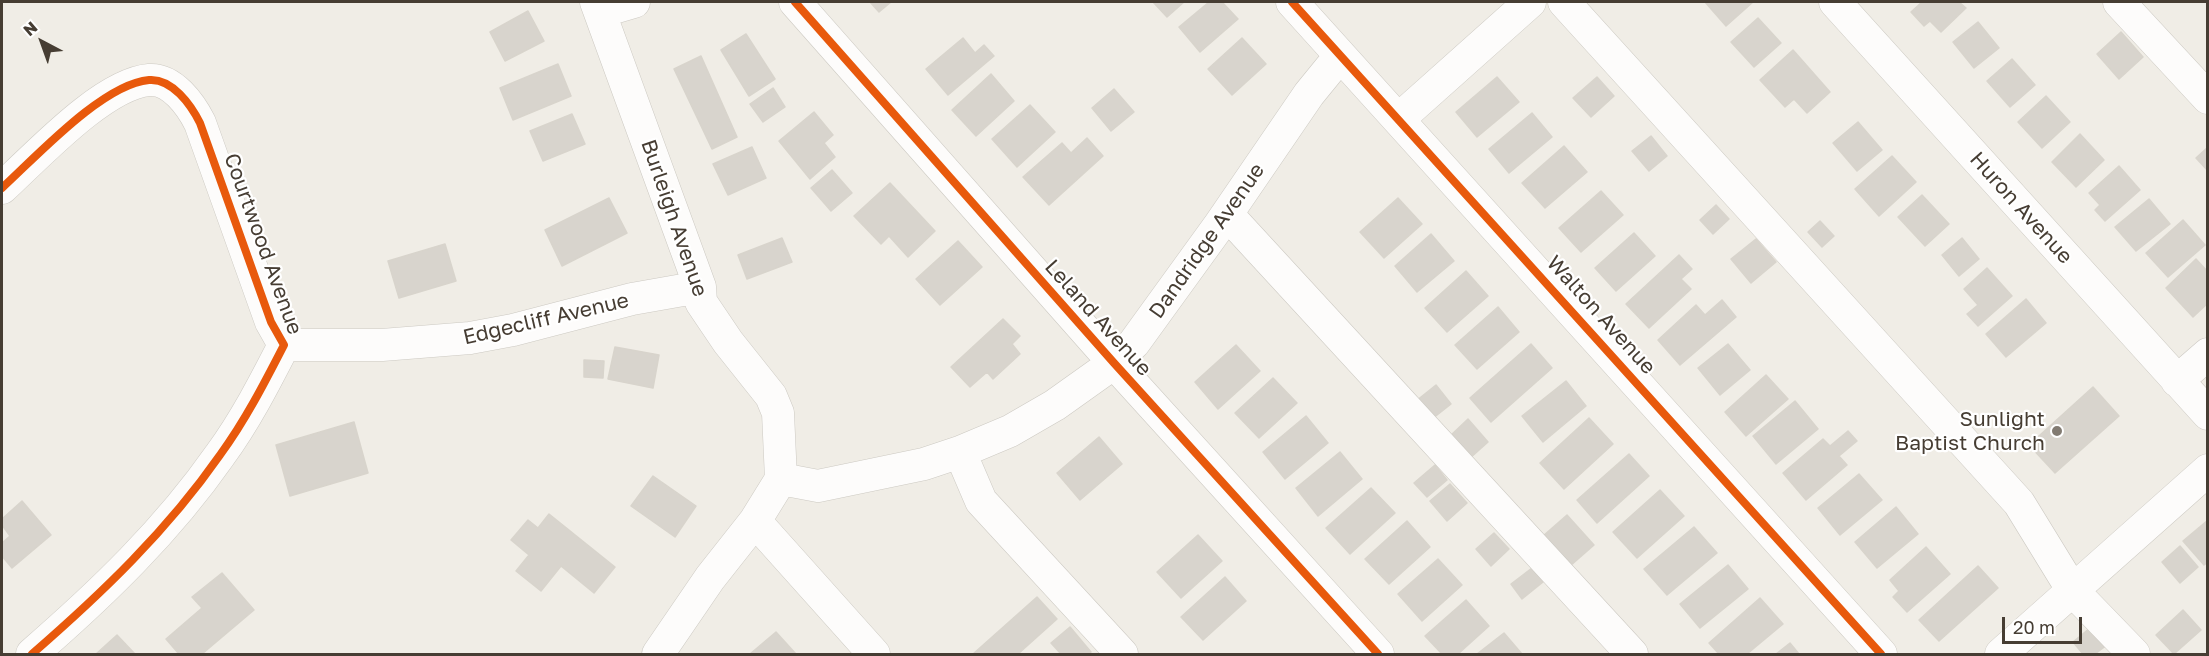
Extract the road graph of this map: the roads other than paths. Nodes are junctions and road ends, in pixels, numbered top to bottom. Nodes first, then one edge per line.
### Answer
1 (634, 2) edge
2 (795, 2) edge
3 (1292, 2) edge
4 (1530, 2) edge
5 (1564, 2) edge
6 (1835, 2) edge
7 (2119, 2) edge
8 (598, 7) edge
9 (1340, 56) junction
10 (2208, 98) edge
11 (1400, 118) junction
12 (2, 188) edge
13 (1227, 214) junction
14 (700, 287) junction
15 (284, 345) junction
16 (2208, 354) edge
17 (1114, 363) junction
18 (2177, 381) junction
19 (2208, 414) edge
20 (960, 452) junction
21 (2208, 470) edge
22 (781, 478) junction
23 (755, 521) junction
24 (2073, 591) junction
25 (32, 654) edge
26 (658, 654) edge
27 (874, 654) edge
28 (1122, 654) edge
29 (1378, 654) edge
30 (1632, 654) edge
31 (1881, 654) edge
32 (2001, 654) edge
33 (2134, 654) edge

1 - 8 street
2 - 17 street, Leland Avenue
3 - 9 street, Walton Avenue
4 - 11 street
5 - 24 street
6 - 18 street, Huron Avenue
7 - 10 street
8 - 14 street, Burleigh Avenue
9 - 11 street, Walton Avenue
9 - 13 street, Dandridge Avenue
11 - 31 street, Walton Avenue
12 - 15 street, Courtwood Avenue
13 - 17 street, Dandridge Avenue
13 - 30 street
14 - 15 street, Edgecliff Avenue
14 - 22 street, Burleigh Avenue
15 - 25 street, Courtwood Avenue
16 - 18 street
17 - 20 street, Dandridge Avenue
17 - 29 street, Leland Avenue
18 - 19 street, Huron Avenue
20 - 22 street, Dandridge Avenue
20 - 28 street
21 - 24 street
22 - 23 street
23 - 26 street
23 - 27 street
24 - 32 street
24 - 33 street

